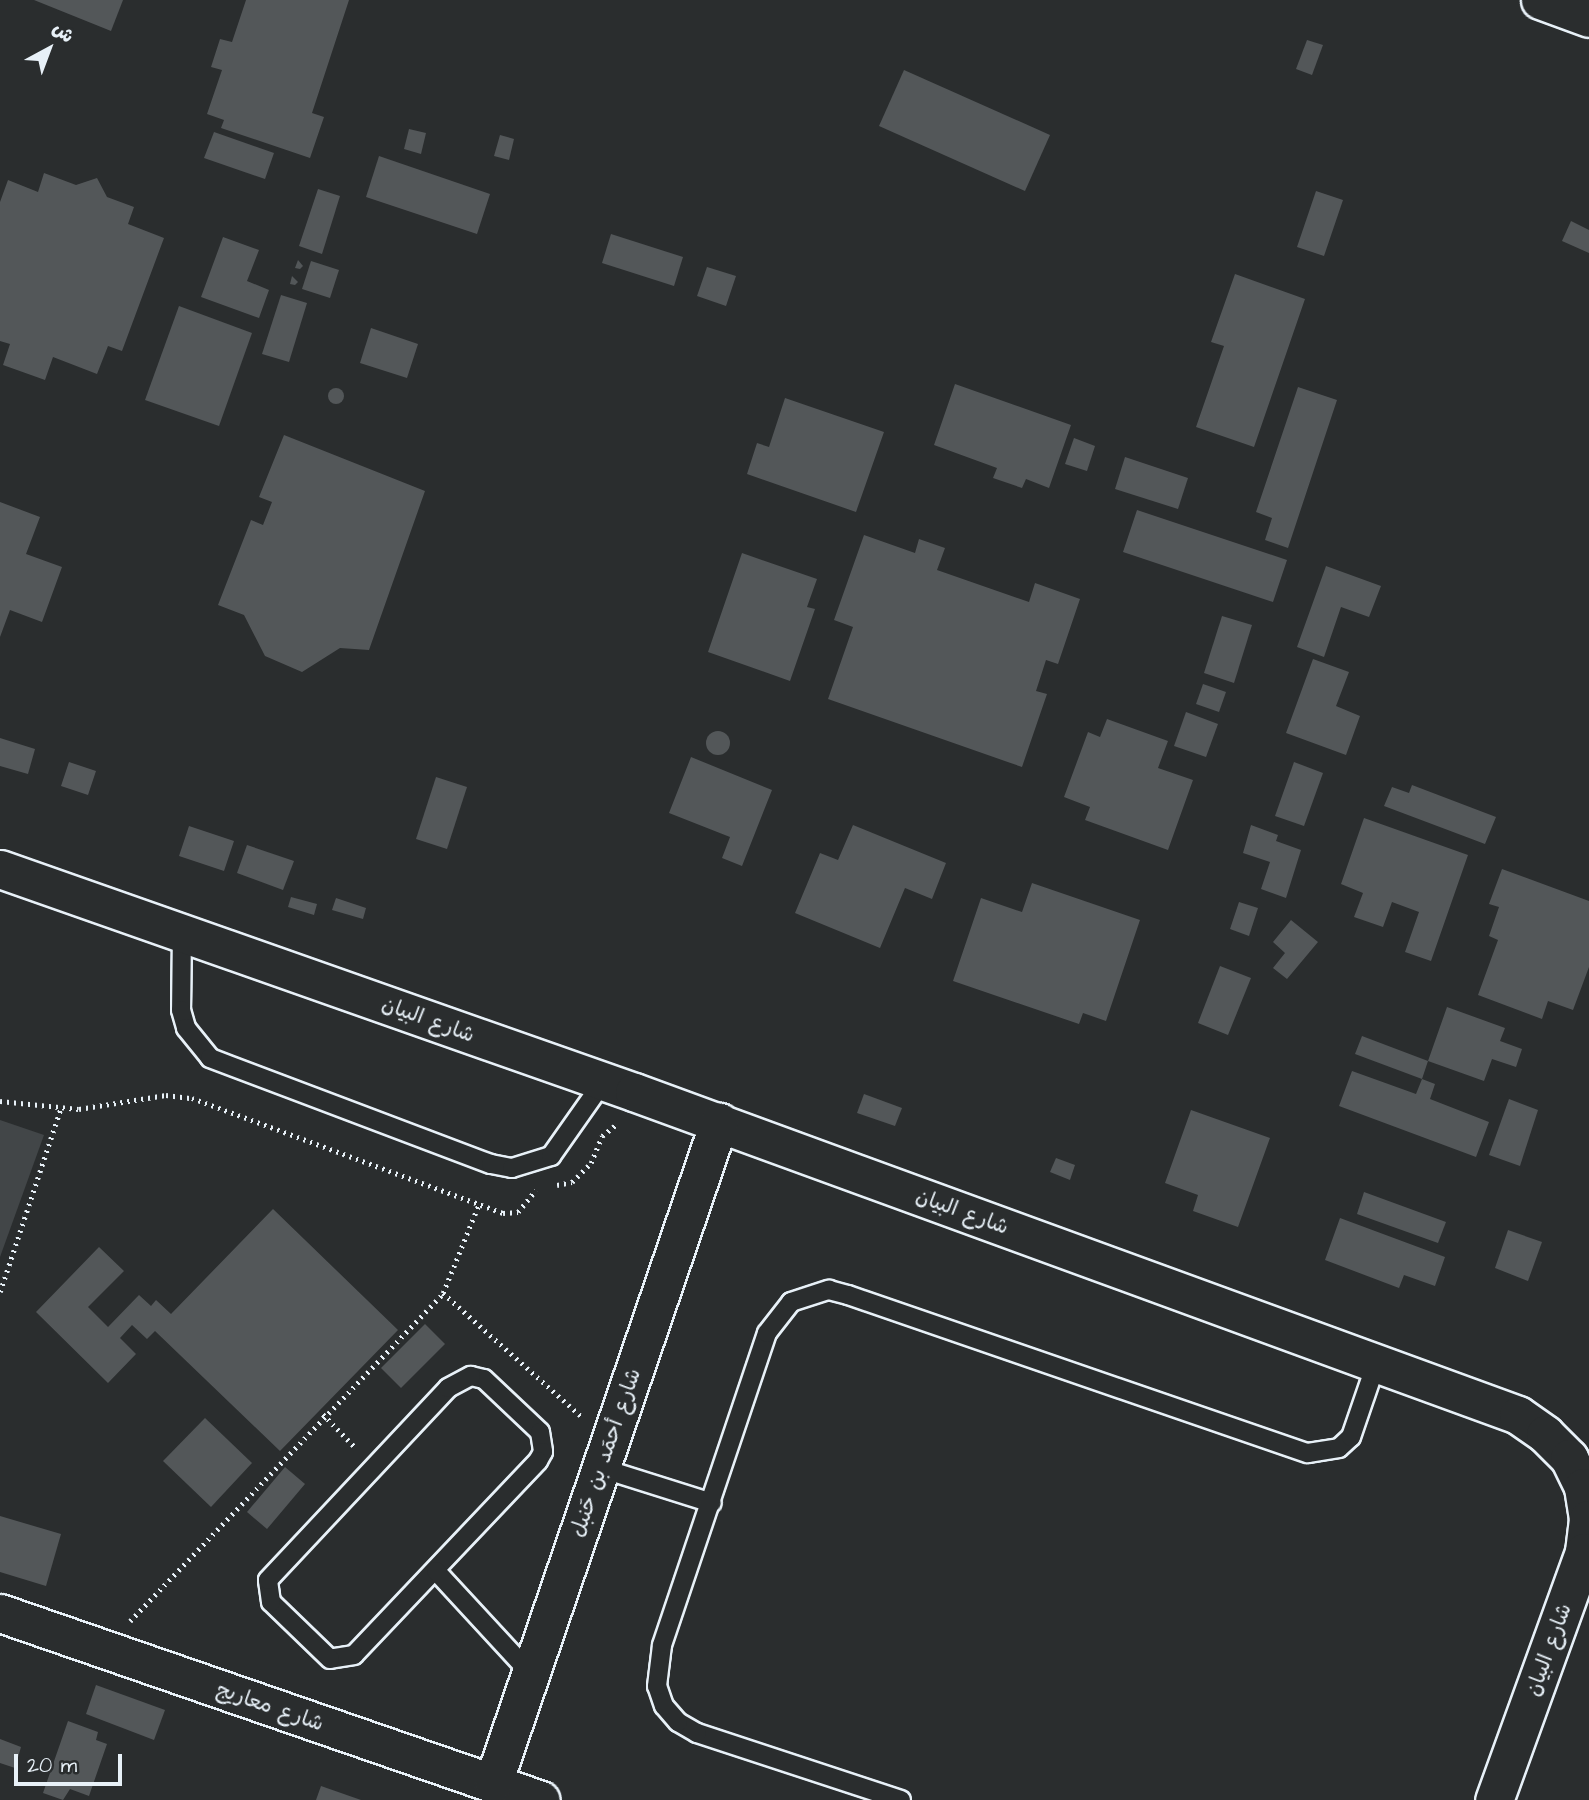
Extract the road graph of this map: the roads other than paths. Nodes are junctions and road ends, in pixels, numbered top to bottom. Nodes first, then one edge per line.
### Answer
1 (1540, 0) edge
2 (1589, 18) edge
3 (0, 869) edge
4 (182, 932) junction
5 (619, 1087) junction
6 (719, 1122) junction
7 (1377, 1364) junction
8 (605, 1455) junction
9 (712, 1503) junction
10 (436, 1571) junction
11 (0, 1613) edge
12 (530, 1673) junction
13 (493, 1783) junction
14 (541, 1800) edge
15 (901, 1800) edge
16 (1494, 1800) edge

1 - 2 street
3 - 4 street, شارع البيان
4 - 5 street, شارع البيان
4 - 5 lane
5 - 6 street, شارع البيان
6 - 7 street, شارع البيان
6 - 8 street, شارع أحمَد بن حَنبل
7 - 9 lane
7 - 16 street, شارع البيان
8 - 9 lane
8 - 12 street, شارع أحمَد بن حَنبل
9 - 15 lane
10 - 10 lane
10 - 12 lane
11 - 13 street, شارع معاريج
12 - 13 street, شارع أحمَد بن حَنبل
13 - 14 street, شارع معاريج

